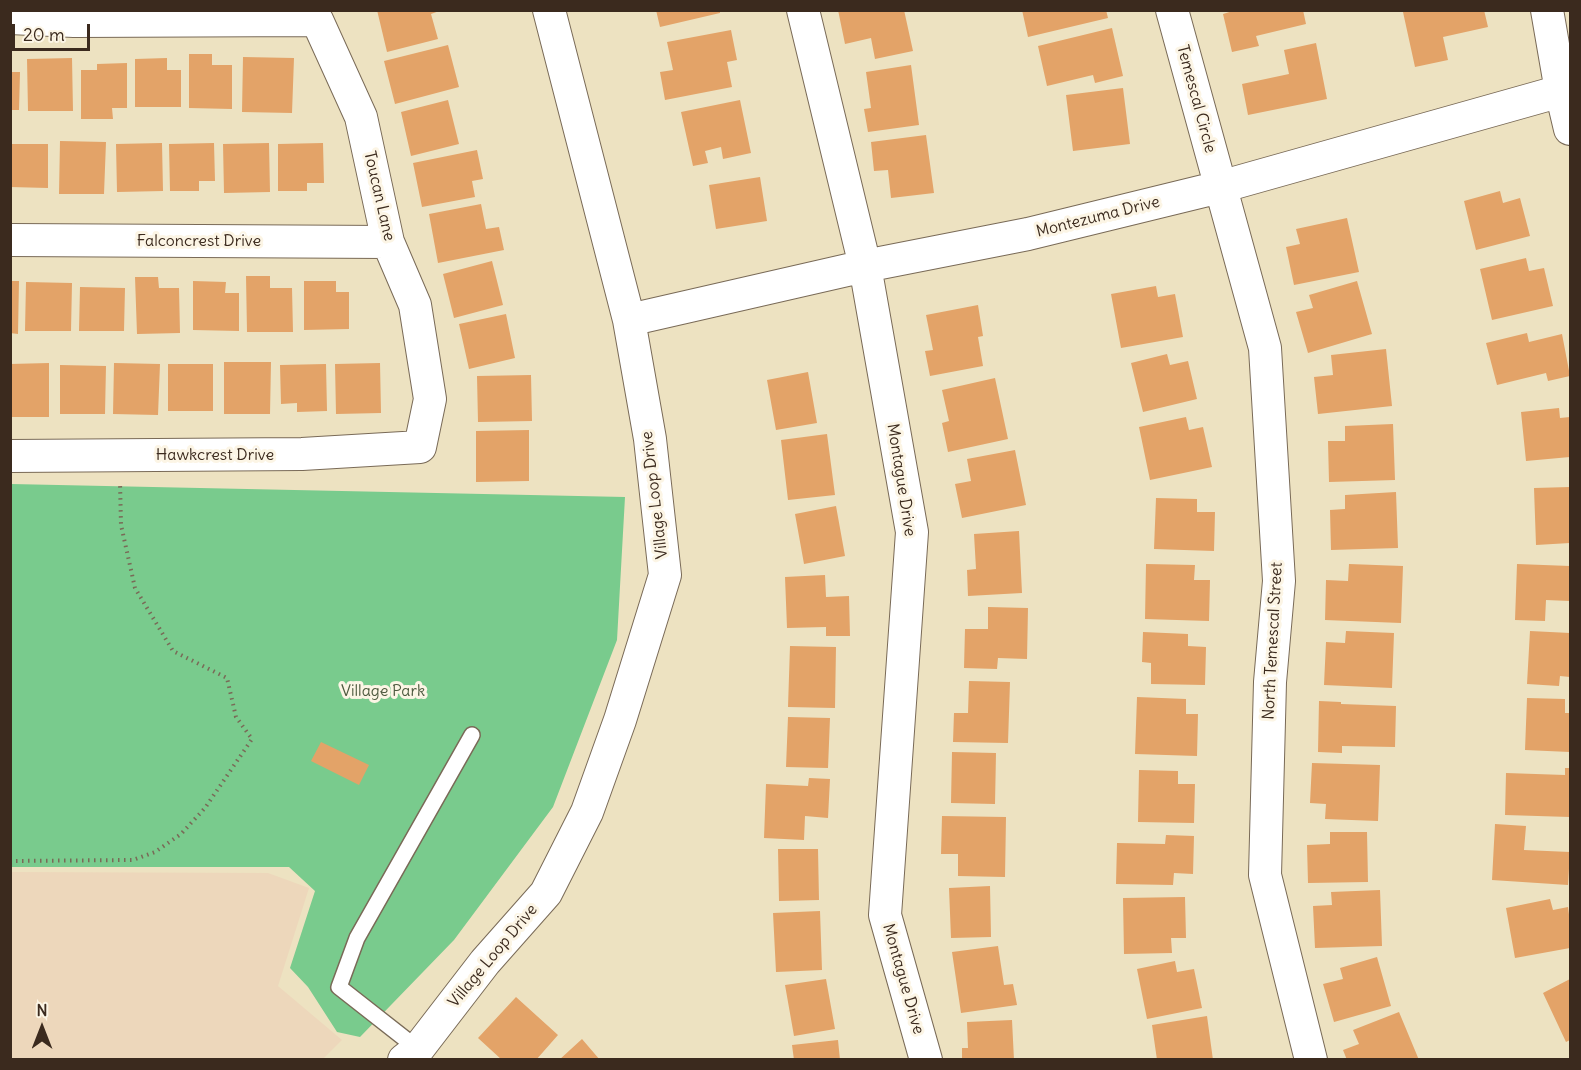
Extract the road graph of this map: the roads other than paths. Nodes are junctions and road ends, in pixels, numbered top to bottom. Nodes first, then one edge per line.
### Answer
1 (549, 10) edge
2 (803, 10) edge
3 (1172, 10) edge
4 (1547, 10) edge
5 (10, 18) edge
6 (1561, 91) junction
7 (1570, 129) edge
8 (1221, 187) junction
9 (10, 240) edge
10 (388, 242) junction
11 (866, 266) junction
12 (629, 320) junction
13 (420, 447) joint
14 (10, 456) edge
15 (472, 735) dead end
16 (417, 1056) edge
17 (926, 1059) edge
18 (1311, 1059) edge

1 - 12 street, Village Loop Drive
2 - 11 street, Montague Drive
3 - 8 street, Temescal Circle
4 - 6 street
5 - 10 street, Toucan Lane
6 - 7 street
6 - 8 street, Montezuma Drive
8 - 11 street, Montezuma Drive
8 - 18 street, North Temescal Street
9 - 10 street, Falconcrest Drive
10 - 13 street, Toucan Lane
11 - 12 street, Montezuma Drive
11 - 17 street, Montague Drive
12 - 16 street, Village Loop Drive
13 - 14 street, Hawkcrest Drive
15 - 16 lane

